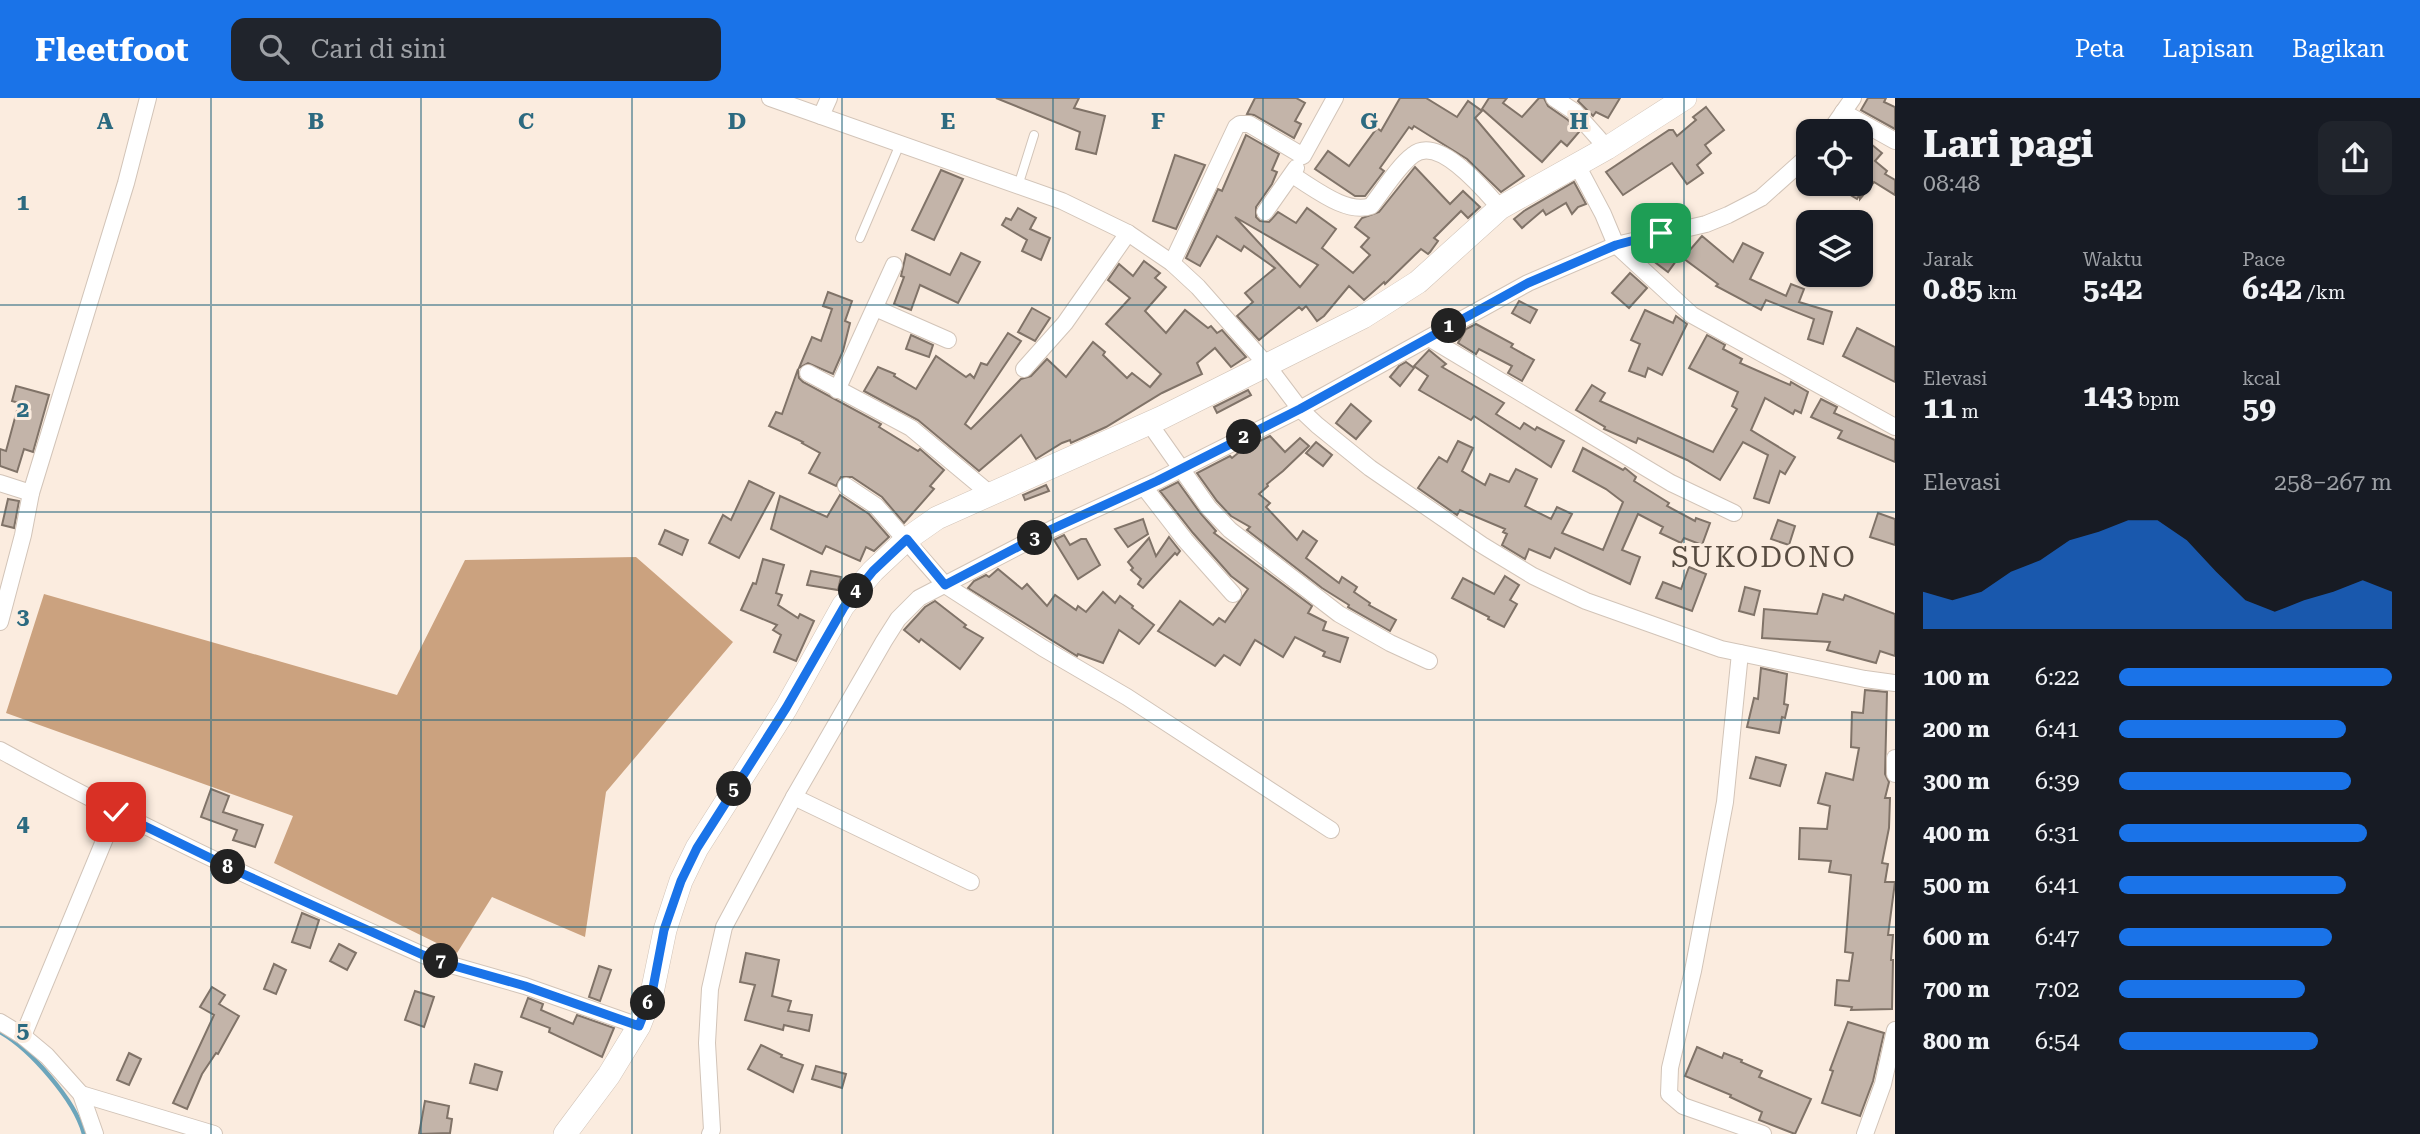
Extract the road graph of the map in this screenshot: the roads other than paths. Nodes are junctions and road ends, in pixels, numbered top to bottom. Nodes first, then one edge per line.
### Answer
1 (148, 98) edge
2 (771, 98) edge
3 (829, 98) edge
4 (1335, 98) edge
5 (1555, 98) edge
6 (1685, 98) edge
7 (1853, 98) edge
8 (1843, 113) junction
9 (821, 116) junction
10 (1839, 119) edge
11 (1034, 135) dead end
12 (1895, 141) edge
13 (900, 144) junction
14 (1607, 148) junction
15 (1303, 156) junction
16 (1577, 165) junction
17 (1796, 167) edge
18 (1292, 174) junction
19 (1018, 186) junction
20 (1500, 208) junction
21 (1265, 212) dead end
22 (1128, 233) junction
23 (860, 238) dead end
24 (1614, 240) junction
25 (1172, 263) junction
26 (894, 265) dead end
27 (875, 308) junction
28 (1429, 338) junction
29 (948, 340) dead end
30 (1024, 369) dead end
31 (1270, 369) junction
32 (807, 373) dead end
33 (837, 390) junction
34 (1297, 405) junction
35 (1149, 423) junction
36 (1895, 427) edge
37 (1181, 468) junction
38 (0, 483) edge
39 (846, 486) dead end
40 (1144, 487) junction
41 (31, 493) junction
42 (989, 493) junction
43 (1734, 513) dead end
44 (912, 546) junction
45 (942, 581) junction
46 (1233, 594) dead end
47 (0, 622) edge
48 (1740, 653) junction
49 (1429, 661) dead end
50 (1895, 683) edge
51 (0, 750) edge
52 (1895, 758) edge
53 (1895, 774) edge
54 (794, 797) junction
55 (116, 812) junction
56 (1331, 830) dead end
57 (971, 882) dead end
58 (0, 1022) edge
59 (639, 1026) junction
60 (1895, 1030) edge
61 (23, 1035) junction
62 (81, 1094) junction
63 (714, 1133) edge
64 (95, 1134) edge
65 (214, 1134) edge
66 (565, 1134) edge
67 (1763, 1134) edge
68 (1864, 1134) edge

1 - 41 street
2 - 9 street
3 - 9 street
4 - 15 street
5 - 14 street
6 - 14 main road
7 - 8 street
8 - 10 street
8 - 12 street
9 - 13 street
11 - 19 lane
13 - 19 street
13 - 23 lane
14 - 16 main road
15 - 18 street
15 - 25 street
16 - 20 main road
16 - 24 street
17 - 24 street
18 - 20 street
18 - 21 street
19 - 22 street
20 - 31 main road
22 - 25 street
22 - 30 street
24 - 28 street
24 - 36 street
25 - 31 street
26 - 27 street
27 - 29 street
27 - 33 street
28 - 34 street
28 - 43 street
31 - 34 street
31 - 35 main road
32 - 33 street
33 - 42 street
34 - 37 street
34 - 48 street
35 - 37 street
35 - 42 main road
37 - 40 street
37 - 49 street
38 - 41 street
39 - 44 street
40 - 45 street
40 - 46 street
41 - 47 street
42 - 44 main road
44 - 45 street
44 - 59 main road
45 - 54 street
45 - 56 street
48 - 50 street
48 - 67 street
51 - 55 street
52 - 53 street
54 - 57 street
54 - 63 street
55 - 59 street
55 - 61 street
58 - 61 street
59 - 66 main road
60 - 68 street
61 - 62 street
62 - 64 street
62 - 65 street

